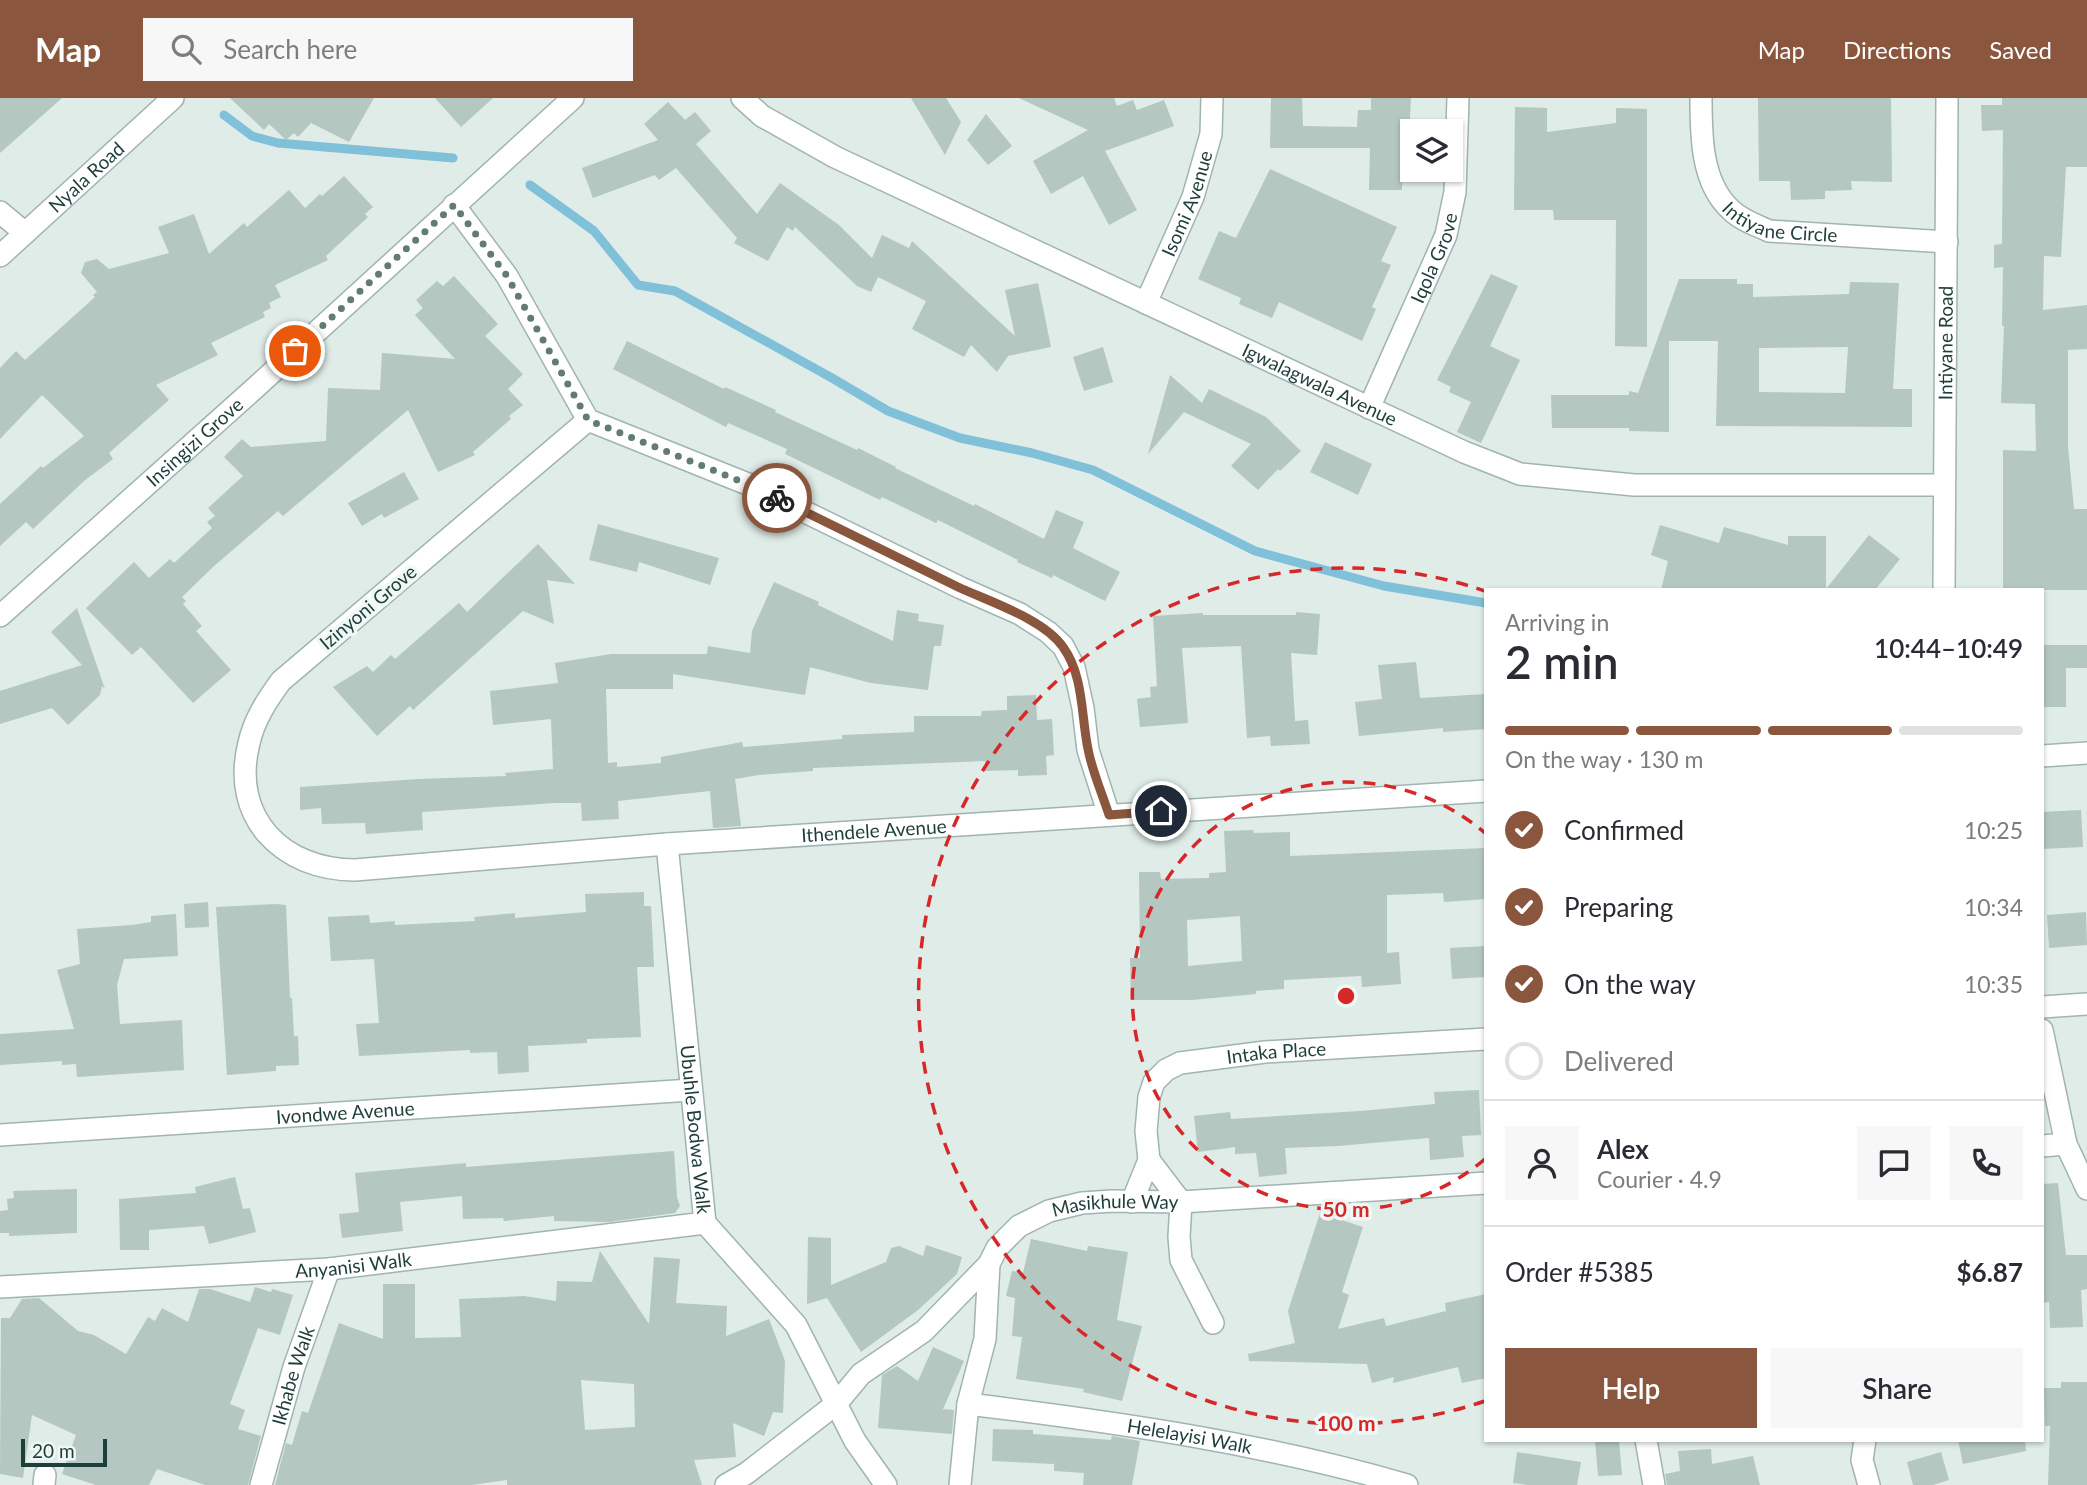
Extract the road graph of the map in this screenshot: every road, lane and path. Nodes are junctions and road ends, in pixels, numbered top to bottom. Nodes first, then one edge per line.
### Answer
1 (173, 98) edge
2 (573, 98) edge
3 (742, 98) edge
4 (1212, 98) edge
5 (1458, 98) edge
6 (1702, 98) edge
7 (1947, 98) edge
8 (454, 205) junction
9 (0, 212) edge
10 (25, 233) junction
11 (1947, 242) junction
12 (0, 256) edge
13 (1146, 303) junction
14 (1369, 408) junction
15 (588, 420) junction
16 (1944, 485) junction
17 (1944, 588) edge
18 (0, 616) edge
19 (2087, 753) edge
20 (2044, 756) edge
21 (1484, 791) edge
22 (1109, 815) junction
23 (271, 839) joint
24 (667, 844) junction
25 (2087, 1003) edge
26 (2044, 1007) edge
27 (1484, 1039) edge
28 (2044, 1040) edge
29 (691, 1090) junction
30 (0, 1135) edge
31 (2066, 1144) junction
32 (2044, 1146) edge
33 (1149, 1160) junction
34 (1484, 1183) edge
35 (2087, 1189) edge
36 (1132, 1202) junction
37 (1181, 1202) junction
38 (705, 1223) junction
39 (989, 1264) junction
40 (329, 1269) junction
41 (0, 1287) edge
42 (1213, 1323) dead end
43 (836, 1404) junction
44 (968, 1404) junction
45 (1646, 1442) edge
46 (1865, 1442) edge
47 (261, 1485) edge
48 (726, 1485) edge
49 (886, 1485) edge
50 (960, 1485) edge
51 (1407, 1485) edge
52 (1654, 1485) edge
53 (1869, 1485) edge

1 - 10 street, Nyala Road
2 - 8 street, Insingizi Grove
3 - 13 street, Igwalagwala Avenue
4 - 13 street, Isomi Avenue
5 - 14 street, Iqola Grove
6 - 11 street, Intiyane Circle
7 - 11 street, Intiyane Road
8 - 15 street
8 - 18 street, Insingizi Grove
9 - 10 street
10 - 12 street, Nyala Road
11 - 16 street, Intiyane Road
13 - 14 street, Igwalagwala Avenue
14 - 16 street, Igwalagwala Avenue
15 - 22 street
15 - 23 street, Izinyoni Grove
16 - 17 street, Intiyane Road
19 - 20 street
21 - 22 street, Ithendele Avenue
22 - 24 street, Ithendele Avenue
23 - 24 street, Ithendele Avenue
24 - 29 street, Ubuhle Bodwa Walk
25 - 26 street
27 - 33 street, Intaka Place
28 - 31 street
29 - 30 street, Ivondwe Avenue
29 - 38 street, Ubuhle Bodwa Walk
31 - 32 street
31 - 35 street
33 - 36 street, Intaka Place
33 - 37 street
34 - 37 street, Masikhule Way
36 - 37 street, Masikhule Way
36 - 39 street, Masikhule Way
37 - 42 street
38 - 40 street, Anyanisi Walk
38 - 43 street, Ubuhle Bodwa Walk
39 - 43 street, Masikhule Way
39 - 44 street
40 - 41 street, Anyanisi Walk
40 - 47 street, Ikhabe Walk
43 - 48 street, Masikhule Way
43 - 49 street, Ubuhle Bodwa Walk
44 - 50 street
44 - 51 street, Helelayisi Walk
45 - 52 street
46 - 53 street

